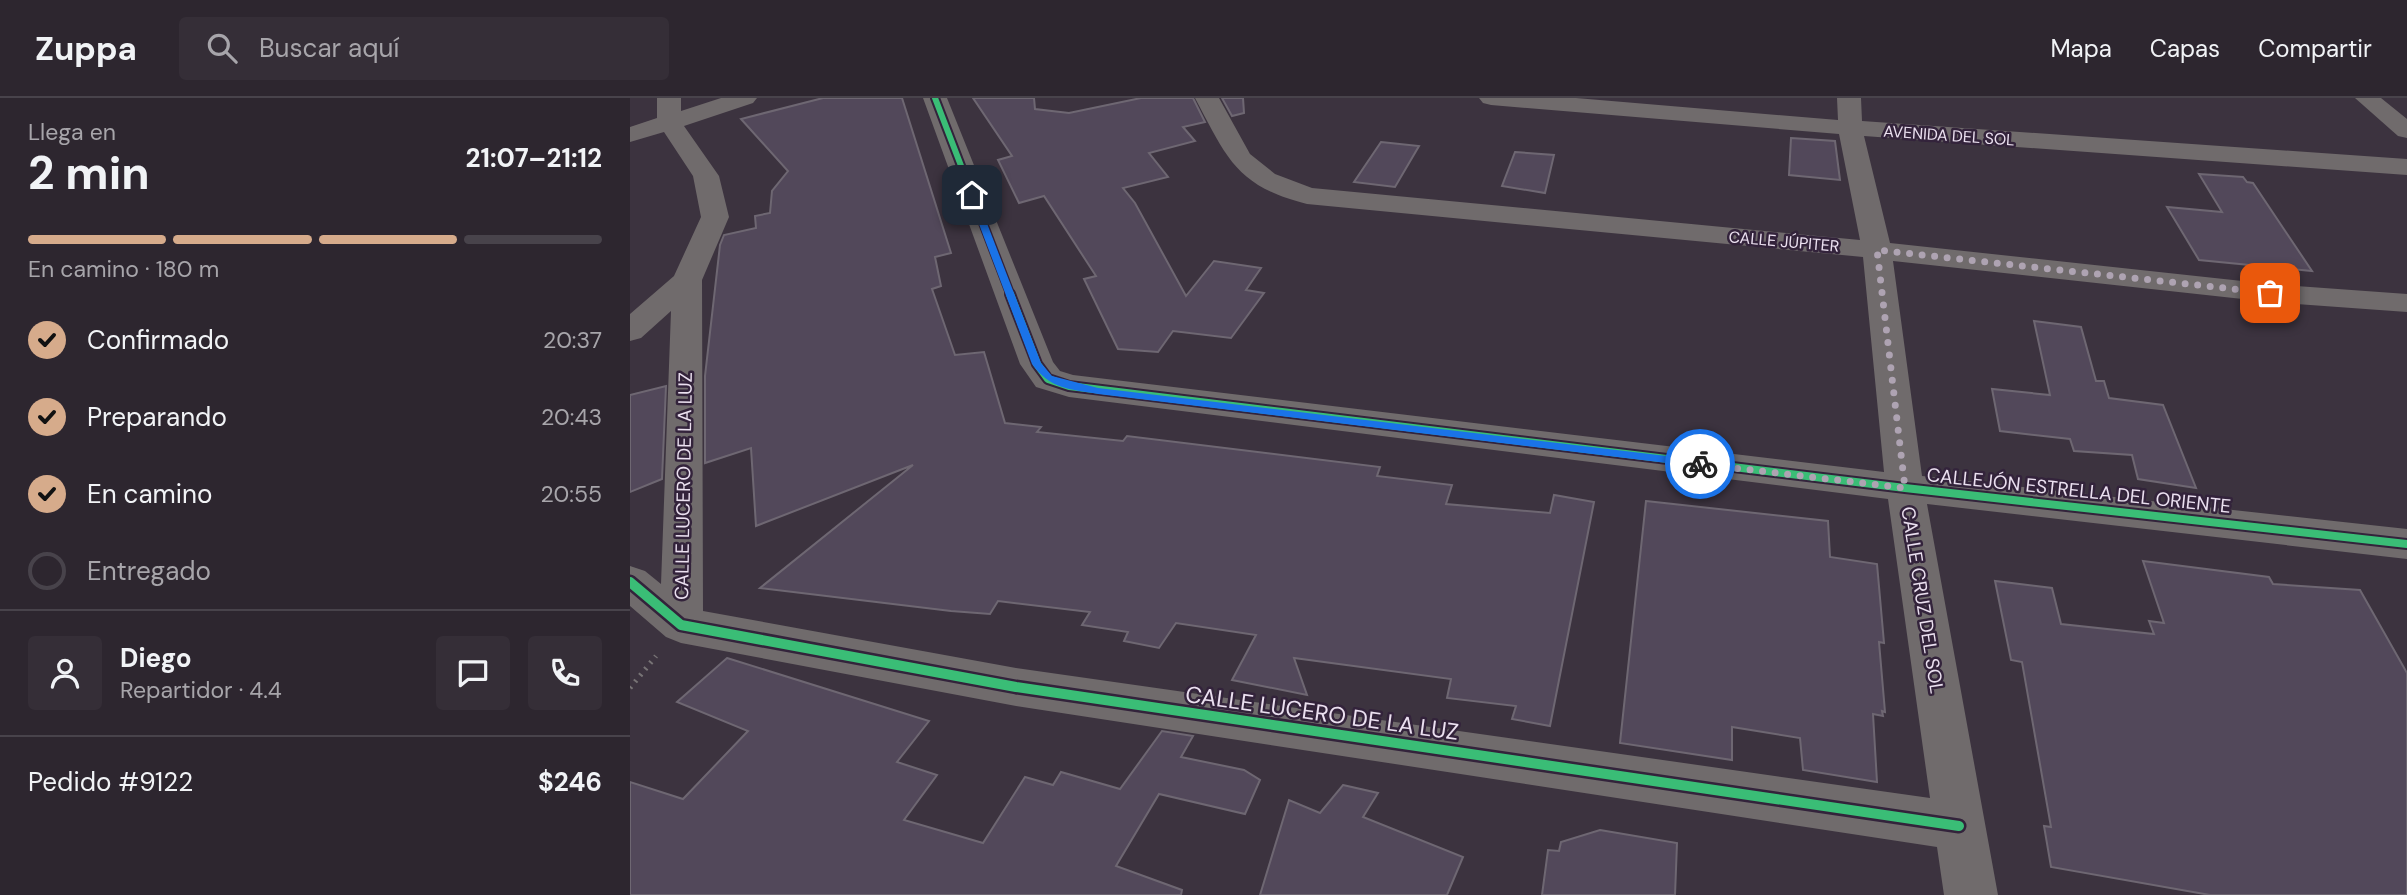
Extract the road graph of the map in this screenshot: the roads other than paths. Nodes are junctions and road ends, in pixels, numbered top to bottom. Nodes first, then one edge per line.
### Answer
1 (745, 98) edge
2 (935, 98) edge
3 (1207, 98) edge
4 (1491, 98) edge
5 (2367, 98) edge
6 (669, 110) edge
7 (1849, 113) edge
8 (2407, 131) edge
9 (630, 135) edge
10 (2407, 167) edge
11 (1877, 250) junction
12 (687, 280) junction
13 (2407, 303) edge
14 (630, 331) edge
15 (1905, 488) junction
16 (2407, 544) edge
17 (630, 582) edge
18 (681, 625) junction
19 (1959, 826) junction
20 (1971, 895) edge

1 - 6 street
2 - 15 street, CALLEJÓN ESTRELLA DEL ORIENTE
3 - 11 street, CALLE JÚPITER
4 - 7 street, AVENIDA DEL SOL
5 - 8 street
6 - 9 street
6 - 12 street, CALLE LUCERO DE LA LUZ
7 - 10 street, AVENIDA DEL SOL
7 - 11 street, CALLE CRUZ DEL SOL
11 - 13 street, CALLE JÚPITER
11 - 15 street, CALLE CRUZ DEL SOL
12 - 14 street
12 - 18 street, CALLE LUCERO DE LA LUZ
15 - 16 street, CALLEJÓN ESTRELLA DEL ORIENTE
15 - 19 street, CALLE CRUZ DEL SOL
17 - 18 street
18 - 19 street, CALLE LUCERO DE LA LUZ
19 - 20 street, CALLE CRUZ DEL SOL

